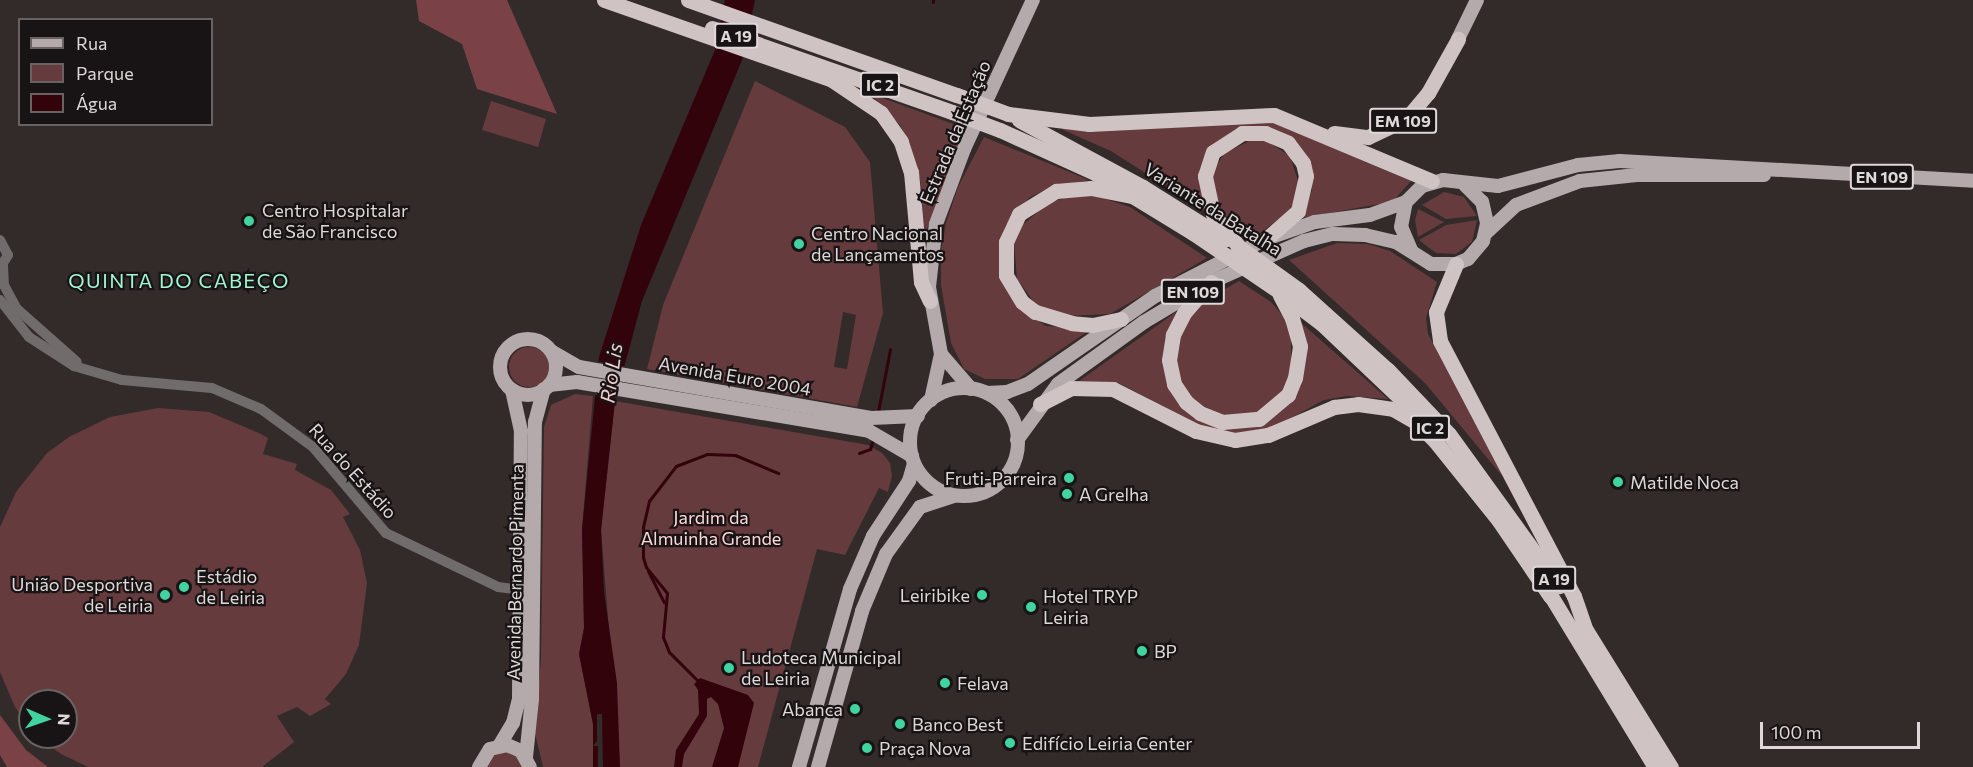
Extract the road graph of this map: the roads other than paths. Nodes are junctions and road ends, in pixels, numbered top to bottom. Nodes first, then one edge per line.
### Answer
1 (604, 0) edge
2 (627, 0) edge
3 (688, 0) edge
4 (1033, 0) edge
5 (1477, 0) edge
6 (663, 17) junction
7 (1458, 39) joint
8 (806, 65) junction
9 (1008, 114) junction
10 (1308, 127) junction
11 (1792, 172) junction
12 (1432, 181) junction
13 (1973, 181) edge
14 (1465, 185) junction
15 (1136, 197) junction
16 (1406, 202) junction
17 (1486, 233) junction
18 (1266, 239) junction
19 (0, 240) edge
20 (1239, 247) junction
21 (1411, 250) junction
22 (1456, 264) junction
23 (2, 267) edge
24 (1211, 282) junction
25 (1277, 290) junction
26 (0, 300) edge
27 (930, 301) junction
28 (11, 317) junction
29 (1121, 319) junction
30 (32, 325) junction
31 (45, 326) dead end
32 (551, 351) junction
33 (941, 354) junction
34 (89, 372) junction
35 (547, 387) junction
36 (971, 389) junction
37 (512, 390) junction
38 (987, 393) junction
39 (931, 400) junction
40 (1040, 404) junction
41 (918, 416) junction
42 (1017, 440) junction
43 (913, 460) junction
44 (958, 496) junction
45 (521, 590) junction
46 (1550, 596) junction
47 (1586, 630) junction
48 (499, 746) junction
49 (528, 762) edge
50 (479, 767) edge
51 (799, 767) edge
52 (818, 767) edge
53 (1655, 767) edge
54 (1671, 767) edge

1 - 6 highway
2 - 6 highway, A 19
3 - 9 highway, Variante da Batalha / A 19, bridge
4 - 27 main road, Estrada da Estação
5 - 7 main road, EM 109
6 - 8 highway, A 19
7 - 10 highway, EM 109
8 - 15 highway, IC 2, bridge
8 - 27 highway
9 - 10 highway
9 - 20 highway, Variante da Batalha / A 19
10 - 12 highway
11 - 13 main road, EN 109
11 - 14 main road, EN 109
11 - 17 main road, EN 109
12 - 14 main road, EN 109
12 - 16 main road, EN 109
14 - 17 main road
15 - 25 highway, IC 2, bridge
15 - 29 highway
16 - 18 main road, EN 109
16 - 21 main road
17 - 22 main road, EN 109
18 - 20 highway
18 - 29 main road, EN 109
19 - 23 street, Rua do Estádio
20 - 47 highway, Variante da Batalha / A 19, bridge
21 - 22 main road, EN 109
21 - 24 main road, EN 109
22 - 47 highway
23 - 30 street, Rua do Estádio
24 - 25 highway
24 - 40 main road, EN 109
25 - 46 highway, IC 2
26 - 28 street, Rua do Estádio
27 - 33 main road, Estrada da Estação
28 - 30 street
28 - 34 street, Rua do Estádio
29 - 38 main road, EN 109
30 - 31 street
30 - 34 street, Rua do Estádio
32 - 35 main road
32 - 37 main road
32 - 41 main road, Avenida Euro 2004
33 - 36 main road, Estrada da Estação
33 - 39 main road, Estrada da Estação
34 - 45 street, Rua do Estádio
35 - 37 main road
35 - 43 main road, Avenida Euro 2004
35 - 49 main road, Avenida Bernardo Pimenta
36 - 38 main road
36 - 39 main road
37 - 45 main road, Avenida Bernardo Pimenta
38 - 42 main road
39 - 41 main road
40 - 42 main road, EN 109
40 - 46 highway
41 - 43 main road
42 - 44 main road
43 - 44 main road
43 - 51 main road
44 - 52 main road
45 - 48 main road, Avenida Bernardo Pimenta
46 - 53 highway, IC 2
47 - 54 highway
48 - 49 main road, Avenida Bernardo Pimenta
48 - 50 main road, Avenida Bernardo Pimenta

